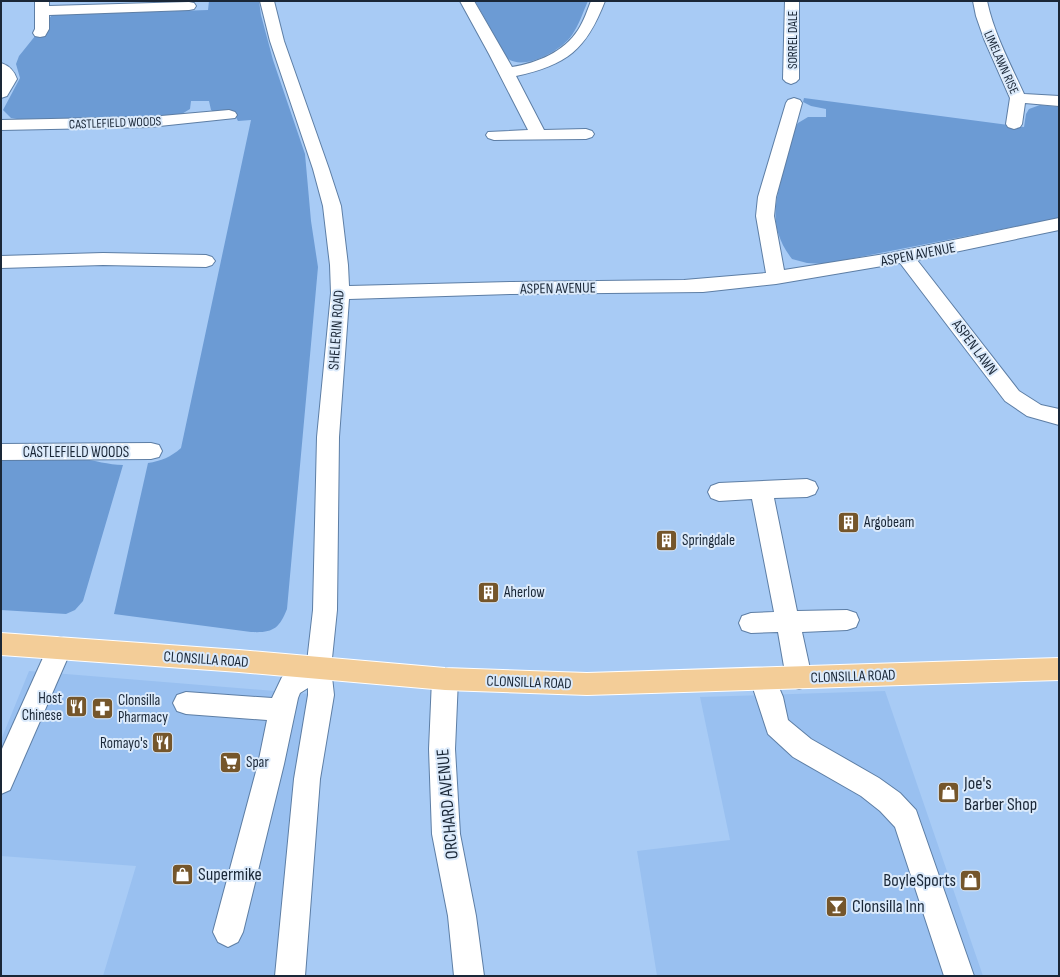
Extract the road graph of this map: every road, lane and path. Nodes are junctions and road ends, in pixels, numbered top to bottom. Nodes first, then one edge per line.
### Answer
1 (268, 1) edge
2 (467, 1) edge
3 (598, 1) edge
4 (792, 1) edge
5 (980, 1) edge
6 (42, 6) edge
7 (189, 6) dead end
8 (40, 33) dead end
9 (1, 68) edge
10 (507, 73) junction
11 (791, 79) dead end
12 (1, 92) edge
13 (1018, 98) junction
14 (1059, 101) edge
15 (794, 103) dead end
16 (229, 115) dead end
17 (1014, 124) dead end
18 (1, 125) edge
19 (538, 134) junction
20 (586, 134) dead end
21 (494, 135) dead end
22 (1059, 224) edge
23 (905, 257) junction
24 (206, 261) dead end
25 (1, 262) edge
26 (776, 278) junction
27 (340, 293) junction
28 (1059, 417) edge
29 (151, 451) dead end
30 (1, 452) edge
31 (807, 488) dead end
32 (761, 490) junction
33 (719, 492) dead end
34 (847, 620) dead end
35 (787, 622) junction
36 (751, 623) dead end
37 (1, 644) edge
38 (60, 648) junction
39 (319, 668) junction
40 (1059, 669) edge
41 (799, 678) junction
42 (445, 679) junction
43 (764, 679) junction
44 (186, 703) dead end
45 (282, 710) junction
46 (1, 782) edge
47 (228, 932) dead end
48 (290, 976) edge
49 (469, 976) edge
50 (959, 976) edge

1 - 27 street, SHELERIN ROAD
2 - 10 street
3 - 10 street
4 - 11 street, SORREL DALE
5 - 13 street, LIMELAWN RISE
6 - 7 street
6 - 8 street
9 - 12 street
10 - 19 street
13 - 14 street
13 - 17 street, LIMELAWN RISE
15 - 26 street
16 - 18 street, CASTLEFIELD WOODS
19 - 20 street
19 - 21 street
22 - 23 street, ASPEN AVENUE
23 - 26 street, ASPEN AVENUE
23 - 28 street, ASPEN LAWN
24 - 25 street
26 - 27 street, ASPEN AVENUE
27 - 39 street, SHELERIN ROAD
29 - 30 street, CASTLEFIELD WOODS
31 - 32 street
32 - 33 street
32 - 35 street
34 - 35 street
35 - 36 street
35 - 41 street
37 - 38 main road, CLONSILLA ROAD
38 - 39 main road, CLONSILLA ROAD
38 - 46 street
39 - 42 main road, CLONSILLA ROAD
39 - 45 street
39 - 48 street, SHELERIN ROAD
40 - 41 main road, CLONSILLA ROAD
41 - 43 main road, CLONSILLA ROAD
42 - 43 main road, CLONSILLA ROAD
42 - 49 street, ORCHARD AVENUE
43 - 50 street
44 - 45 street
45 - 47 street

